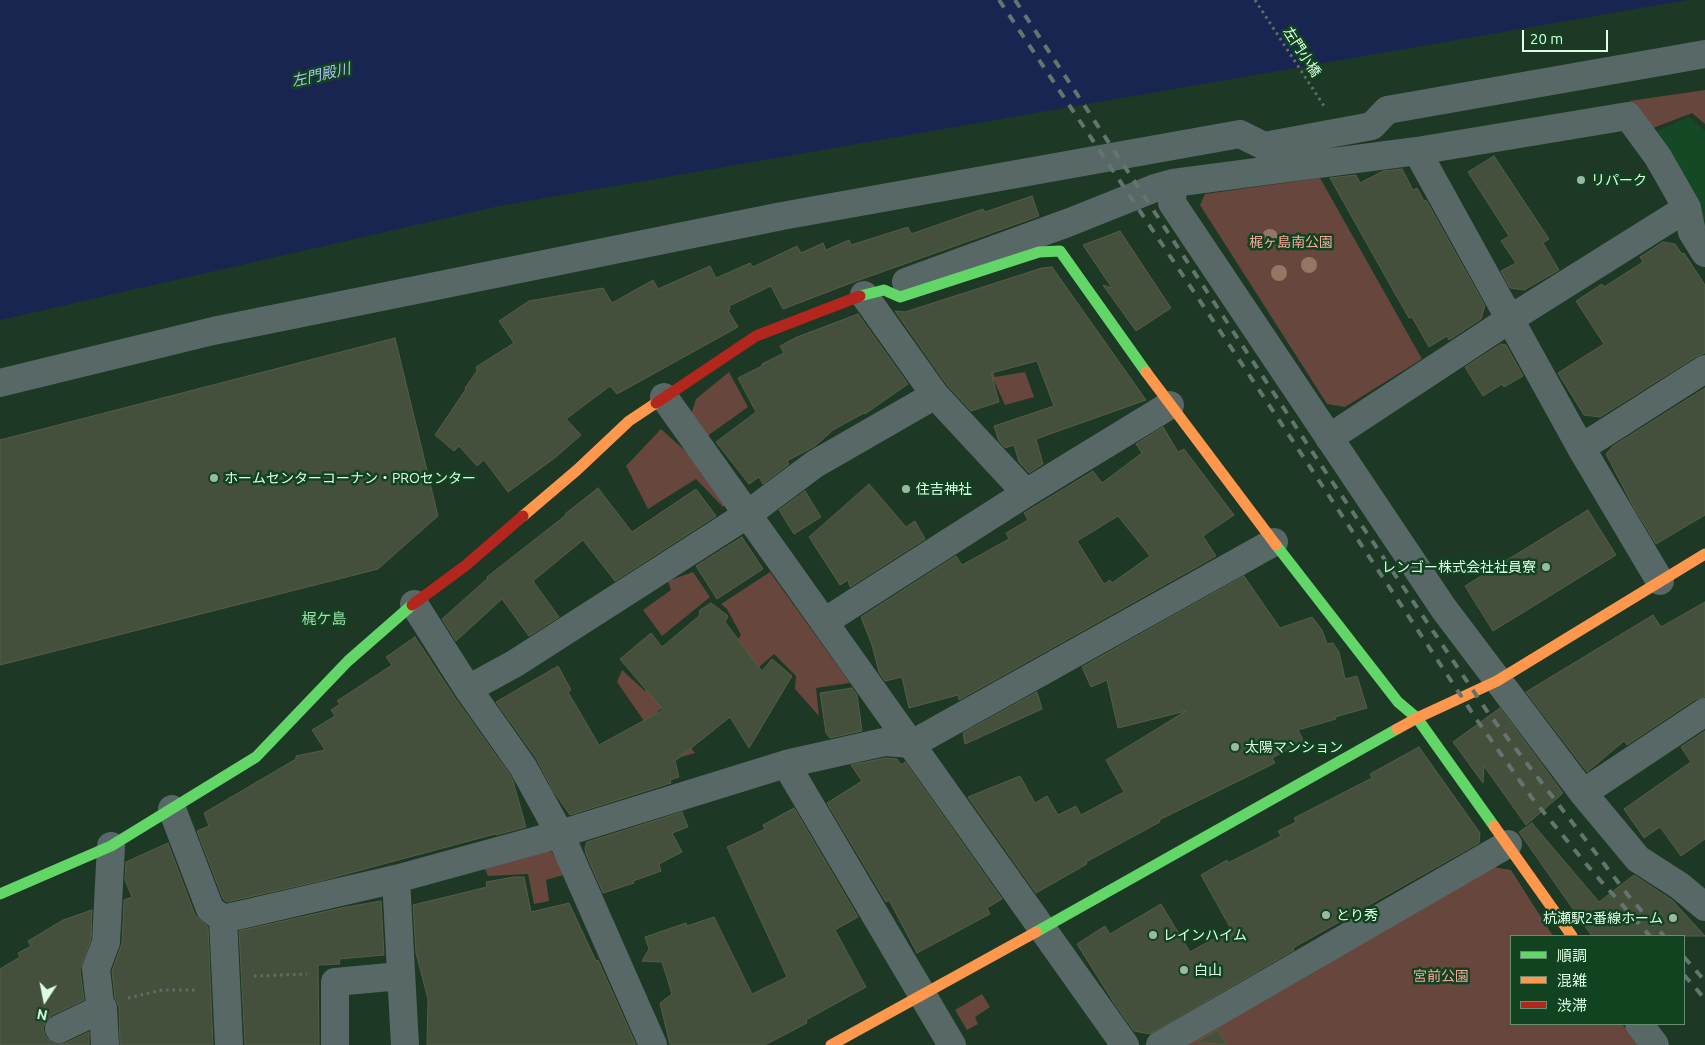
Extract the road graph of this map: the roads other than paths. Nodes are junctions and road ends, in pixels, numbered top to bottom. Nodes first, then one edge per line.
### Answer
1 (1705, 54) edge
2 (1264, 146) junction
3 (1417, 151) junction
4 (1164, 186) junction
5 (1687, 208) junction
6 (1705, 253) edge
7 (874, 293) junction
8 (1510, 319) junction
9 (1705, 369) edge
10 (0, 383) edge
11 (935, 395) junction
12 (664, 397) junction
13 (1170, 405) junction
14 (1329, 438) junction
15 (1581, 448) junction
16 (1026, 493) junction
17 (748, 514) junction
18 (1274, 542) junction
19 (1705, 554) edge
20 (1660, 582) junction
21 (414, 604) junction
22 (824, 622) junction
23 (1497, 682) junction
24 (468, 689) junction
25 (1705, 712) edge
26 (1417, 718) junction
27 (912, 744) junction
28 (786, 764) junction
29 (1583, 793) junction
30 (172, 809) junction
31 (560, 834) junction
32 (1508, 844) junction
33 (111, 846) junction
34 (396, 879) junction
35 (0, 894) edge
36 (1705, 907) edge
37 (223, 919) junction
38 (1043, 928) junction
39 (1571, 935) edge
40 (401, 976) junction
41 (921, 995) junction
42 (101, 1006) junction
43 (1640, 1025) edge
44 (59, 1029) dead end
45 (105, 1045) edge
46 (229, 1045) edge
47 (335, 1045) edge
48 (405, 1045) edge
49 (653, 1045) edge
50 (831, 1045) edge
51 (952, 1045) edge
52 (1125, 1045) edge
53 (1160, 1045) edge
54 (1655, 1045) edge

1 - 2 street
2 - 4 street
2 - 10 street
3 - 4 street
3 - 5 street
3 - 8 street
4 - 7 street
4 - 14 street
5 - 6 street
5 - 8 street
7 - 11 street
7 - 12 street
7 - 13 street
8 - 14 street
8 - 15 street
9 - 15 street
11 - 16 street
11 - 17 street
12 - 17 street
12 - 21 street
13 - 16 street
13 - 18 street
14 - 23 street
15 - 20 street
16 - 22 street
17 - 22 street
17 - 24 street
18 - 26 street
18 - 27 street
19 - 20 street
20 - 23 street
21 - 24 street
21 - 30 street
22 - 27 street
23 - 26 street
23 - 29 street
24 - 31 street
25 - 29 street
26 - 32 street
26 - 38 street
27 - 28 street
27 - 38 street
28 - 31 street
28 - 41 street
29 - 36 street
30 - 33 street
30 - 37 street
31 - 34 street
31 - 49 street
32 - 39 street
32 - 53 street
33 - 35 street
33 - 42 street
34 - 37 street
34 - 40 street
37 - 46 street
38 - 41 street
38 - 52 street
40 - 47 street
40 - 48 street
41 - 50 street
41 - 51 street
42 - 44 street
42 - 45 street
43 - 54 street

